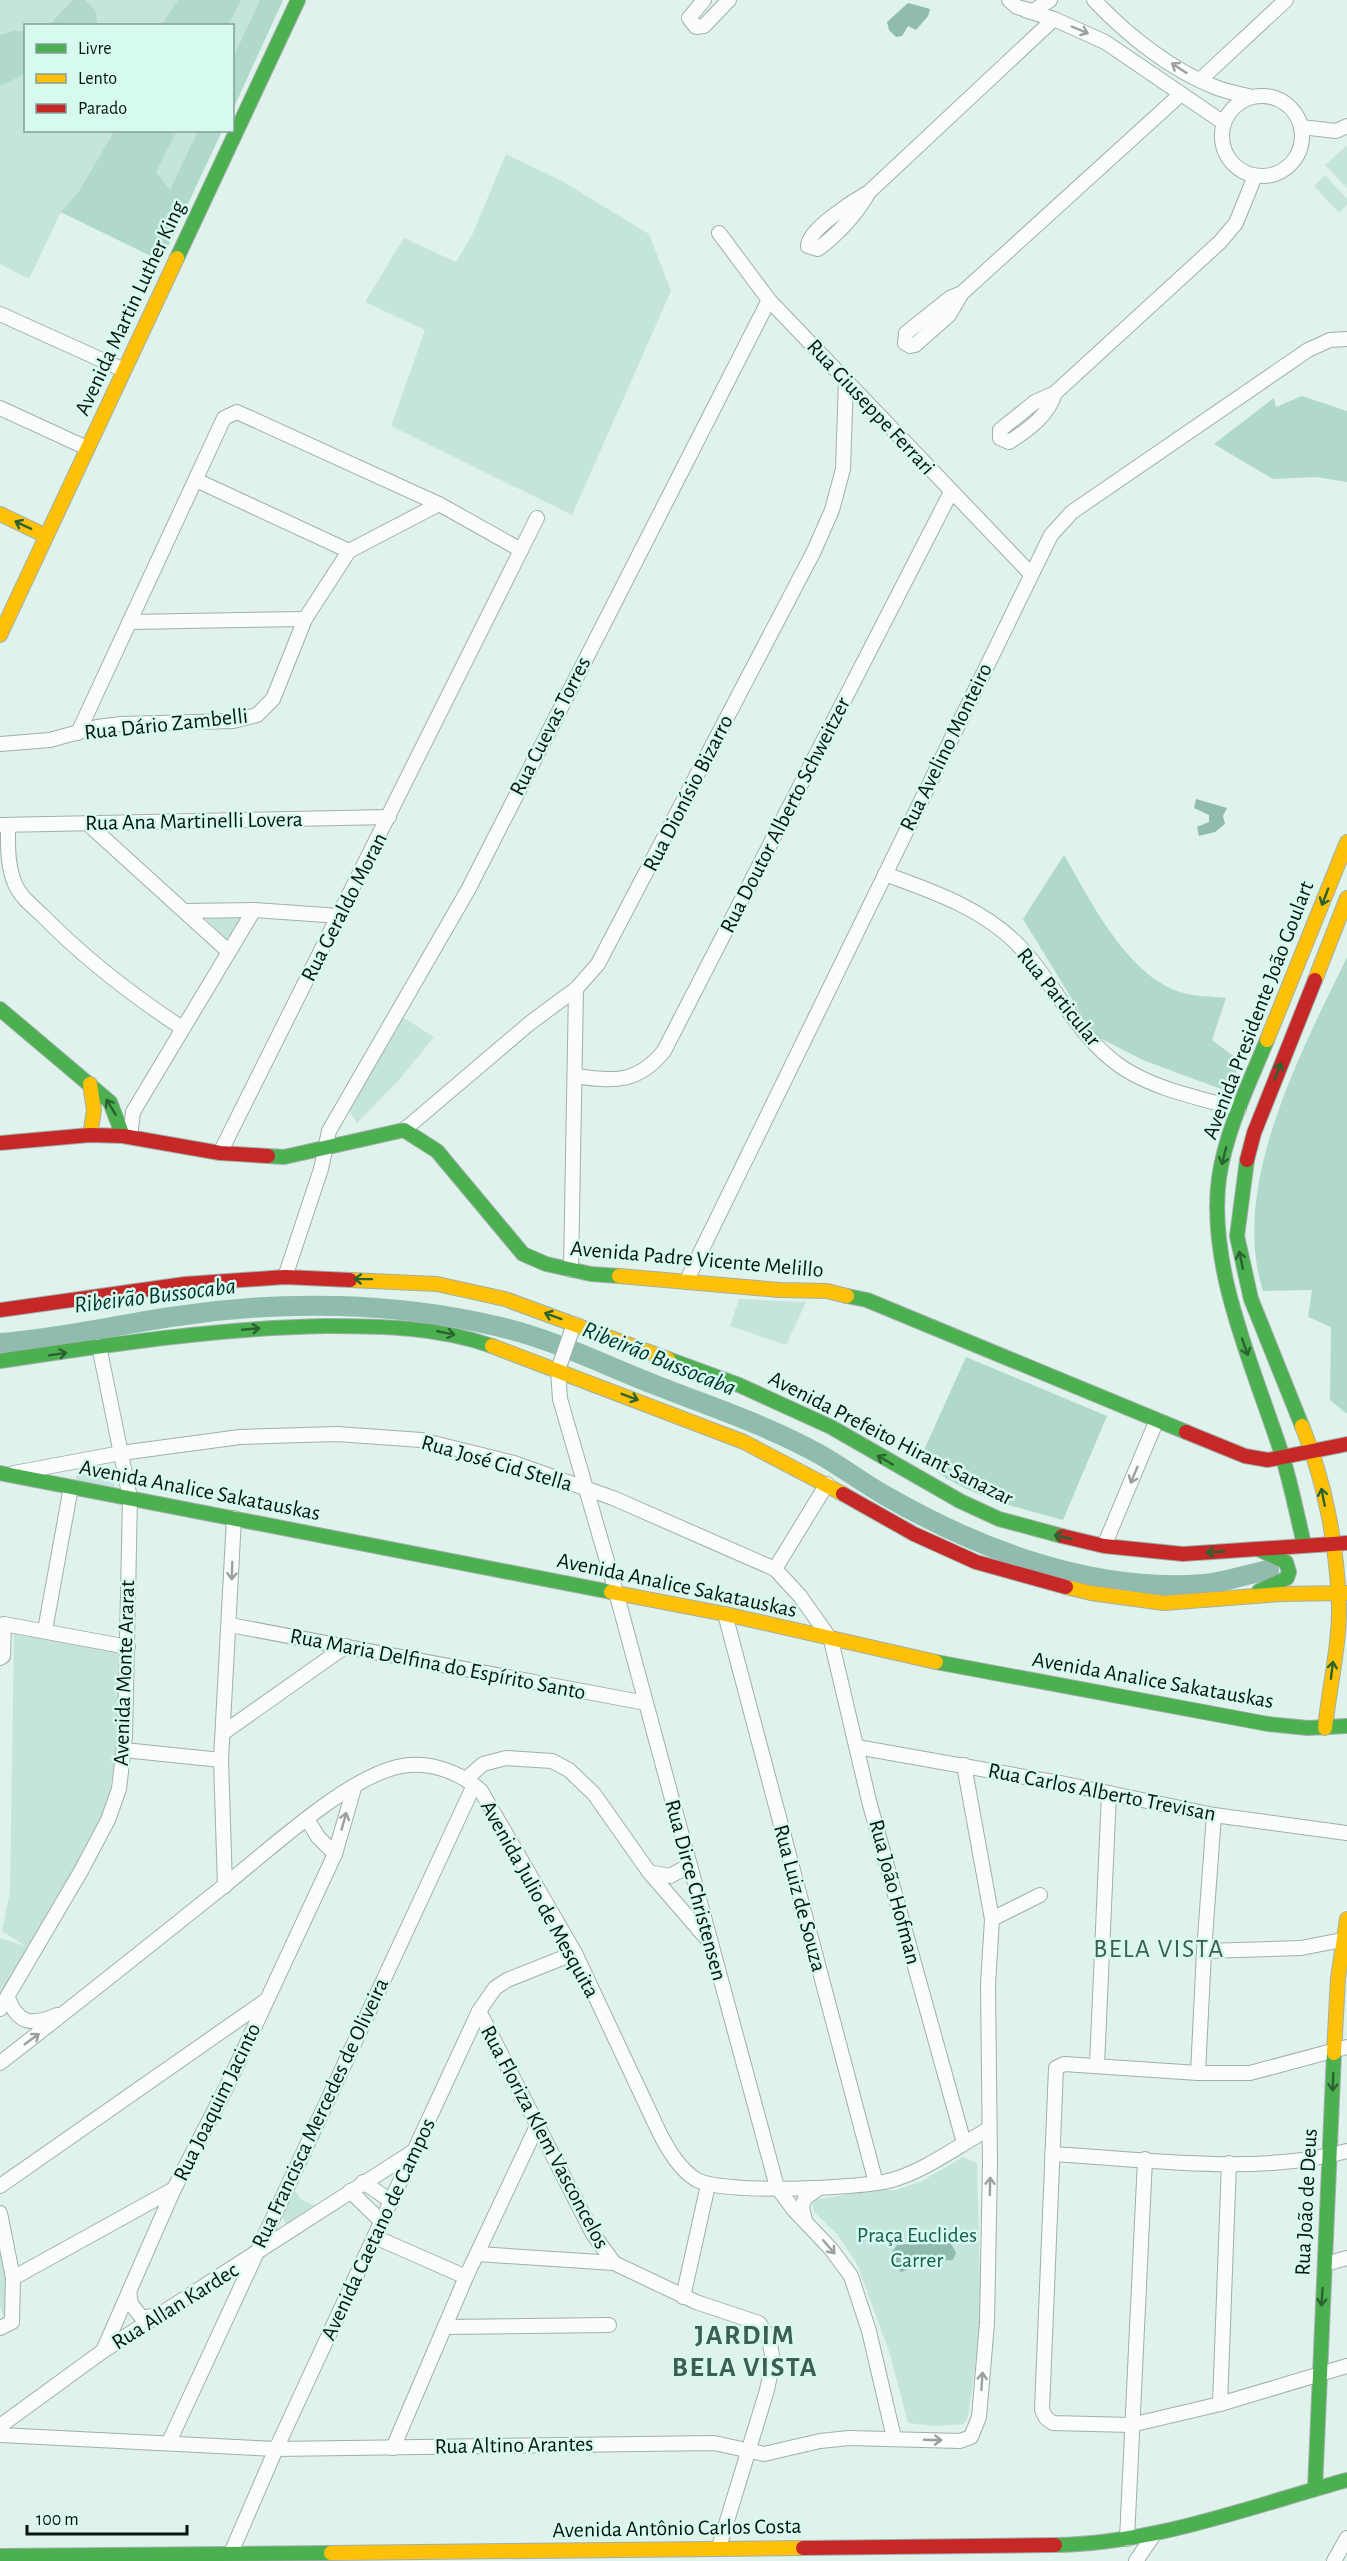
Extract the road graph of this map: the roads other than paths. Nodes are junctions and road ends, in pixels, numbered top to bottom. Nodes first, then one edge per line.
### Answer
1 (298, 0) edge
2 (704, 0) edge
3 (729, 0) edge
4 (1050, 0) edge
5 (1095, 0) edge
6 (1286, 0) edge
7 (1009, 1) edge
8 (1025, 10) junction
9 (1053, 19) junction
10 (1200, 80) junction
11 (1181, 94) junction
12 (1252, 97) junction
13 (1224, 123) junction
14 (1347, 126) edge
15 (1301, 127) junction
16 (1254, 176) junction
17 (869, 192) junction
18 (719, 233) dead end
19 (962, 293) dead end
20 (769, 300) junction
21 (0, 314) edge
22 (1347, 339) edge
23 (124, 370) junction
24 (846, 380) junction
25 (1055, 393) dead end
26 (0, 408) edge
27 (87, 448) junction
28 (196, 480) junction
29 (951, 492) junction
30 (439, 504) junction
31 (0, 514) edge
32 (537, 518) dead end
33 (46, 536) junction
34 (349, 550) junction
35 (521, 550) junction
36 (1030, 573) junction
37 (305, 619) junction
38 (129, 622) junction
39 (0, 635) edge
40 (78, 733) junction
41 (0, 744) edge
42 (389, 817) junction
43 (87, 823) junction
44 (4, 825) edge
45 (1347, 842) edge
46 (885, 874) junction
47 (1347, 898) edge
48 (254, 910) junction
49 (184, 911) junction
50 (340, 916) junction
51 (228, 951) junction
52 (576, 989) junction
53 (0, 1009) edge
54 (182, 1028) junction
55 (576, 1076) junction
56 (90, 1084) junction
57 (1239, 1109) junction
58 (404, 1130) junction
59 (90, 1135) junction
60 (126, 1136) junction
61 (0, 1143) edge
62 (327, 1148) junction
63 (220, 1154) junction
64 (571, 1270) junction
65 (285, 1277) junction
66 (686, 1282) junction
67 (0, 1310) edge
68 (571, 1330) junction
69 (99, 1346) junction
70 (0, 1360) edge
71 (559, 1366) junction
72 (1297, 1416) junction
73 (1156, 1422) junction
74 (1274, 1430) junction
75 (1347, 1444) edge
76 (1313, 1452) junction
77 (121, 1453) junction
78 (1283, 1458) junction
79 (4, 1474) edge
80 (827, 1484) junction
81 (71, 1487) junction
82 (586, 1489) junction
83 (130, 1498) junction
84 (234, 1518) junction
85 (1347, 1543) edge
86 (1304, 1544) junction
87 (1104, 1546) junction
88 (1333, 1548) junction
89 (1247, 1550) junction
90 (775, 1569) junction
91 (1341, 1588) edge
92 (616, 1592) junction
93 (1247, 1596) junction
94 (725, 1614) junction
95 (230, 1624) junction
96 (45, 1630) junction
97 (831, 1641) junction
98 (346, 1646) junction
99 (128, 1647) junction
100 (0, 1658) edge
101 (646, 1703) junction
102 (1347, 1726) edge
103 (1324, 1728) junction
104 (223, 1733) junction
105 (857, 1747) junction
106 (124, 1750) junction
107 (221, 1760) junction
108 (964, 1765) junction
109 (470, 1782) junction
110 (354, 1788) junction
111 (1109, 1793) junction
112 (1214, 1815) junction
113 (307, 1819) junction
114 (1347, 1833) edge
115 (335, 1854) junction
116 (690, 1865) junction
117 (649, 1872) junction
118 (225, 1886) junction
119 (1040, 1895) dead end
120 (992, 1919) junction
121 (1347, 1919) edge
122 (1345, 1940) edge
123 (710, 1943) junction
124 (1204, 1951) junction
125 (575, 1953) junction
126 (267, 2000) junction
127 (4, 2003) edge
128 (479, 2011) junction
129 (62, 2013) junction
130 (1341, 2049) edge
131 (0, 2063) edge
132 (1097, 2065) junction
133 (1198, 2073) junction
134 (538, 2124) junction
135 (989, 2129) junction
136 (964, 2143) junction
137 (414, 2151) junction
138 (1347, 2151) edge
139 (1052, 2154) junction
140 (1331, 2156) junction
141 (1145, 2159) junction
142 (1229, 2163) junction
143 (363, 2182) junction
144 (876, 2182) junction
145 (708, 2185) junction
146 (0, 2186) edge
147 (777, 2187) junction
148 (821, 2187) junction
149 (174, 2189) junction
150 (350, 2192) junction
151 (391, 2201) junction
152 (0, 2213) edge
153 (805, 2221) junction
154 (382, 2222) junction
155 (1, 2227) edge
156 (375, 2237) junction
157 (478, 2254) junction
158 (254, 2256) junction
159 (1347, 2258) edge
160 (614, 2263) junction
161 (1325, 2264) junction
162 (466, 2277) junction
163 (13, 2278) junction
164 (129, 2291) junction
165 (683, 2297) junction
166 (163, 2314) junction
167 (6, 2325) edge
168 (609, 2325) dead end
169 (445, 2327) junction
170 (103, 2351) junction
171 (1347, 2366) edge
172 (1318, 2375) junction
173 (1220, 2404) junction
174 (1131, 2425) junction
175 (0, 2426) edge
176 (0, 2435) edge
177 (894, 2438) junction
178 (169, 2442) junction
179 (393, 2448) junction
180 (276, 2449) junction
181 (750, 2453) junction
182 (1347, 2480) edge
183 (1316, 2489) junction
184 (1155, 2533) junction
185 (1347, 2538) edge
186 (1127, 2539) junction
187 (719, 2547) junction
188 (231, 2553) junction
189 (868, 2554) edge
190 (663, 2555) edge
191 (0, 2556) edge
192 (363, 2556) edge
193 (49, 2558) edge
194 (1136, 2561) edge
195 (1334, 2561) edge

1 - 23 main road, Avenida Martin Luther King
2 - 3 street
4 - 8 street
10 -> 5 street
6 - 10 street
7 - 8 street
8 - 9 street
9 -> 11 street
9 - 17 street
10 - 12 street
11 - 13 street
11 - 19 street
12 - 13 street
12 - 15 street
13 - 16 street
14 - 15 street
15 - 16 street
16 - 25 street
17 - 17 street
18 - 20 street, Rua Giuseppe Ferrari
20 - 24 street, Rua Giuseppe Ferrari
20 - 62 street, Rua Cuevas Torres
21 - 23 street
22 - 36 street, Rua Avelino Monteiro
23 - 27 main road, Avenida Martin Luther King
24 - 29 street, Rua Giuseppe Ferrari
24 - 52 street, Rua Dionísio Bizarro
26 - 27 street
27 - 33 main road, Avenida Martin Luther King
28 - 30 street
28 - 34 street
28 - 38 street
29 - 36 street, Rua Giuseppe Ferrari
29 - 55 street, Rua Doutor Alberto Schweitzer
30 - 34 street
30 - 35 street
33 -> 31 main road
32 - 35 street, Rua Geraldo Moran
33 - 39 main road, Avenida Martin Luther King
34 - 37 street, Rua Dário Zambelli
35 - 42 street, Rua Geraldo Moran
36 - 46 street, Rua Avelino Monteiro
37 - 38 street
37 - 40 street, Rua Dário Zambelli
38 - 40 street
40 - 41 street, Rua Dário Zambelli
42 - 43 street, Rua Ana Martinelli Lovera
42 - 50 street, Rua Geraldo Moran
43 - 44 street, Rua Ana Martinelli Lovera
43 - 49 street
44 - 54 street
45 -> 57 main road, Avenida Presidente João Goulart
46 - 57 street, Rua Particular
46 - 66 street, Rua Avelino Monteiro
72 -> 47 main road, Avenida Presidente João Goulart
48 - 49 street
48 - 50 street
48 - 51 street
49 - 51 street
50 - 63 street, Rua Geraldo Moran
51 - 54 street
52 - 55 street
52 - 58 street, Rua Dionísio Bizarro
53 - 56 main road
54 - 60 street
55 - 64 street
56 - 59 main road
60 -> 56 main road
57 -> 74 main road, Avenida Presidente João Goulart
58 - 62 main road
58 - 64 main road, Avenida Padre Vicente Melillo
59 - 60 main road
59 - 61 main road
60 - 63 main road
62 - 63 main road
62 - 65 street, Rua Cuevas Torres
64 - 66 main road, Avenida Padre Vicente Melillo
65 - 67 main road, Avenida Prefeito Hirant Sanazar
68 -> 65 main road, Avenida Prefeito Hirant Sanazar
66 - 73 main road, Avenida Padre Vicente Melillo
68 - 71 street
87 -> 68 main road, Avenida Prefeito Hirant Sanazar
70 -> 69 main road
69 -> 71 main road
69 - 77 street, Avenida Monte Ararat
71 -> 80 main road
71 - 82 street, Rua Dirce Christensen
72 - 74 main road
72 - 76 main road, Avenida Presidente João Goulart
73 - 78 main road, Avenida Padre Vicente Melillo
73 -> 87 street
74 - 78 main road, Avenida Presidente João Goulart
75 - 76 main road, Avenida Padre Vicente Melillo
76 - 78 main road, Avenida Padre Vicente Melillo
88 -> 76 main road, Avenida Presidente João Goulart
77 - 79 street, Rua José Cid Stella
77 - 82 street, Rua José Cid Stella
77 - 83 street, Avenida Monte Ararat
78 - 86 main road, Avenida Presidente João Goulart
79 - 81 main road, Avenida Analice Sakatauskas
80 - 90 street
80 - 93 main road
81 - 83 main road, Avenida Analice Sakatauskas
81 - 96 street
82 - 90 street, Rua José Cid Stella
82 - 92 street, Rua Dirce Christensen
83 - 84 main road, Avenida Analice Sakatauskas
83 - 99 street, Avenida Monte Ararat
84 - 92 main road, Avenida Analice Sakatauskas
84 -> 95 street
85 - 88 main road, Avenida Prefeito Hirant Sanazar
86 - 88 main road, Avenida Prefeito Hirant Sanazar
86 - 89 main road, Avenida Prefeito Hirant Sanazar
89 -> 87 main road, Avenida Prefeito Hirant Sanazar
88 - 91 main road, Avenida Presidente João Goulart
89 - 93 main road
90 - 97 street, Rua José Cid Stella
91 - 93 main road
103 -> 91 main road, Avenida Presidente João Goulart
92 - 94 main road, Avenida Analice Sakatauskas
92 - 101 street, Rua Dirce Christensen
94 - 97 main road, Avenida Analice Sakatauskas
94 - 144 street, Rua Luiz de Souza
95 - 98 street, Rua Maria Delfina do Espírito Santo
95 - 104 street
96 - 99 street
96 - 100 street
97 - 103 main road, Avenida Analice Sakatauskas
97 - 105 street, Rua João Hofman
98 - 101 street, Rua Maria Delfina do Espírito Santo
98 - 104 street
99 - 106 street, Avenida Monte Ararat
101 - 116 street, Rua Dirce Christensen
102 - 103 main road, Avenida Analice Sakatauskas
104 - 107 street
105 - 108 street, Rua Carlos Alberto Trevisan
105 - 136 street, Rua João Hofman
106 - 107 street
106 - 127 street, Avenida Monte Ararat
107 - 118 street
108 - 111 street, Rua Carlos Alberto Trevisan
108 - 120 street
109 - 110 street, Avenida Julio de Mesquita
109 - 117 street
109 - 125 street, Avenida Julio de Mesquita
109 - 158 street, Rua Francisca Mercedes de Oliveira
110 - 113 street, Avenida Julio de Mesquita
115 -> 110 street, Rua Joaquim Jacinto
111 - 112 street, Rua Carlos Alberto Trevisan
111 - 132 street
112 - 114 street, Rua Carlos Alberto Trevisan
112 - 124 street
113 - 115 street
113 - 118 street, Avenida Julio de Mesquita
115 - 126 street, Rua Joaquim Jacinto
116 - 117 street
116 - 123 street, Rua Dirce Christensen
117 - 123 street
118 - 129 street, Avenida Julio de Mesquita
119 - 120 street
120 - 135 street
121 - 122 main road, Rua João de Deus
122 - 124 street
122 - 130 main road, Rua João de Deus
123 - 147 street, Rua Dirce Christensen
124 - 133 street
125 - 128 street, Avenida Caetano de Campos
125 - 145 street, Avenida Julio de Mesquita
126 - 146 street
126 - 149 street, Rua Joaquim Jacinto
127 - 129 street, Avenida Julio de Mesquita
128 - 134 street, Rua Floriza Klem Vasconcelos
128 - 137 street, Avenida Caetano de Campos
131 -> 129 street, Avenida Julio de Mesquita
130 - 133 street
130 -> 140 main road, Rua João de Deus
132 - 133 street
132 - 139 street
134 - 157 street
134 - 160 street, Rua Floriza Klem Vasconcelos
135 - 136 street, Avenida Julio de Mesquita
177 -> 135 street
136 - 144 street, Avenida Julio de Mesquita
137 - 143 street, Rua Allan Kardec
137 - 151 street, Avenida Caetano de Campos
138 - 140 street
139 - 141 street
139 - 174 street
140 - 142 street
140 - 161 main road, Rua João de Deus
141 - 142 street
141 - 174 street
142 - 173 street
143 - 150 street, Rua Allan Kardec
143 - 151 street
144 - 148 street, Avenida Julio de Mesquita
145 - 147 street, Avenida Julio de Mesquita
145 - 165 street
147 - 148 street, Avenida Julio de Mesquita
147 - 153 street
148 - 153 street
149 - 163 street
149 - 164 street, Rua Joaquim Jacinto
150 - 154 street
150 - 158 street, Rua Allan Kardec
151 - 154 street, Avenida Caetano de Campos
152 - 155 street
153 -> 177 street
154 - 156 street, Avenida Caetano de Campos
155 - 163 street
156 - 162 street
156 - 180 street, Avenida Caetano de Campos
157 - 160 street
157 - 162 street
158 - 166 street, Rua Allan Kardec
158 - 178 street, Rua Francisca Mercedes de Oliveira
159 - 161 street
160 - 165 street, Rua Floriza Klem Vasconcelos
161 -> 172 main road, Rua João de Deus
162 - 169 street
163 - 167 street
164 - 166 street
164 - 170 street, Rua Joaquim Jacinto
165 - 181 street, Rua Floriza Klem Vasconcelos
166 - 170 street, Rua Allan Kardec
168 - 169 street
169 - 179 street
170 - 175 street, Rua Allan Kardec
171 - 172 street
172 - 173 street
172 - 183 main road, Rua João de Deus
173 - 174 street
174 - 186 street
176 - 178 street, Rua Altino Arantes
177 - 181 street
178 - 180 street, Rua Altino Arantes
179 - 180 street, Rua Altino Arantes
179 - 181 street, Rua Altino Arantes
180 - 188 street, Avenida Caetano de Campos
181 - 187 street, Rua Floriza Klem Vasconcelos
182 - 183 main road, Avenida Antônio Carlos Costa
183 - 184 main road, Avenida Antônio Carlos Costa
184 - 186 main road, Avenida Antônio Carlos Costa
184 - 194 street
185 - 195 street
186 - 189 main road, Avenida Antônio Carlos Costa
187 - 189 main road, Avenida Antônio Carlos Costa
187 - 190 main road, Avenida Antônio Carlos Costa
188 - 192 main road, Avenida Antônio Carlos Costa
188 - 193 main road, Avenida Antônio Carlos Costa
190 - 192 main road, Avenida Antônio Carlos Costa
191 - 193 main road, Avenida Antônio Carlos Costa

